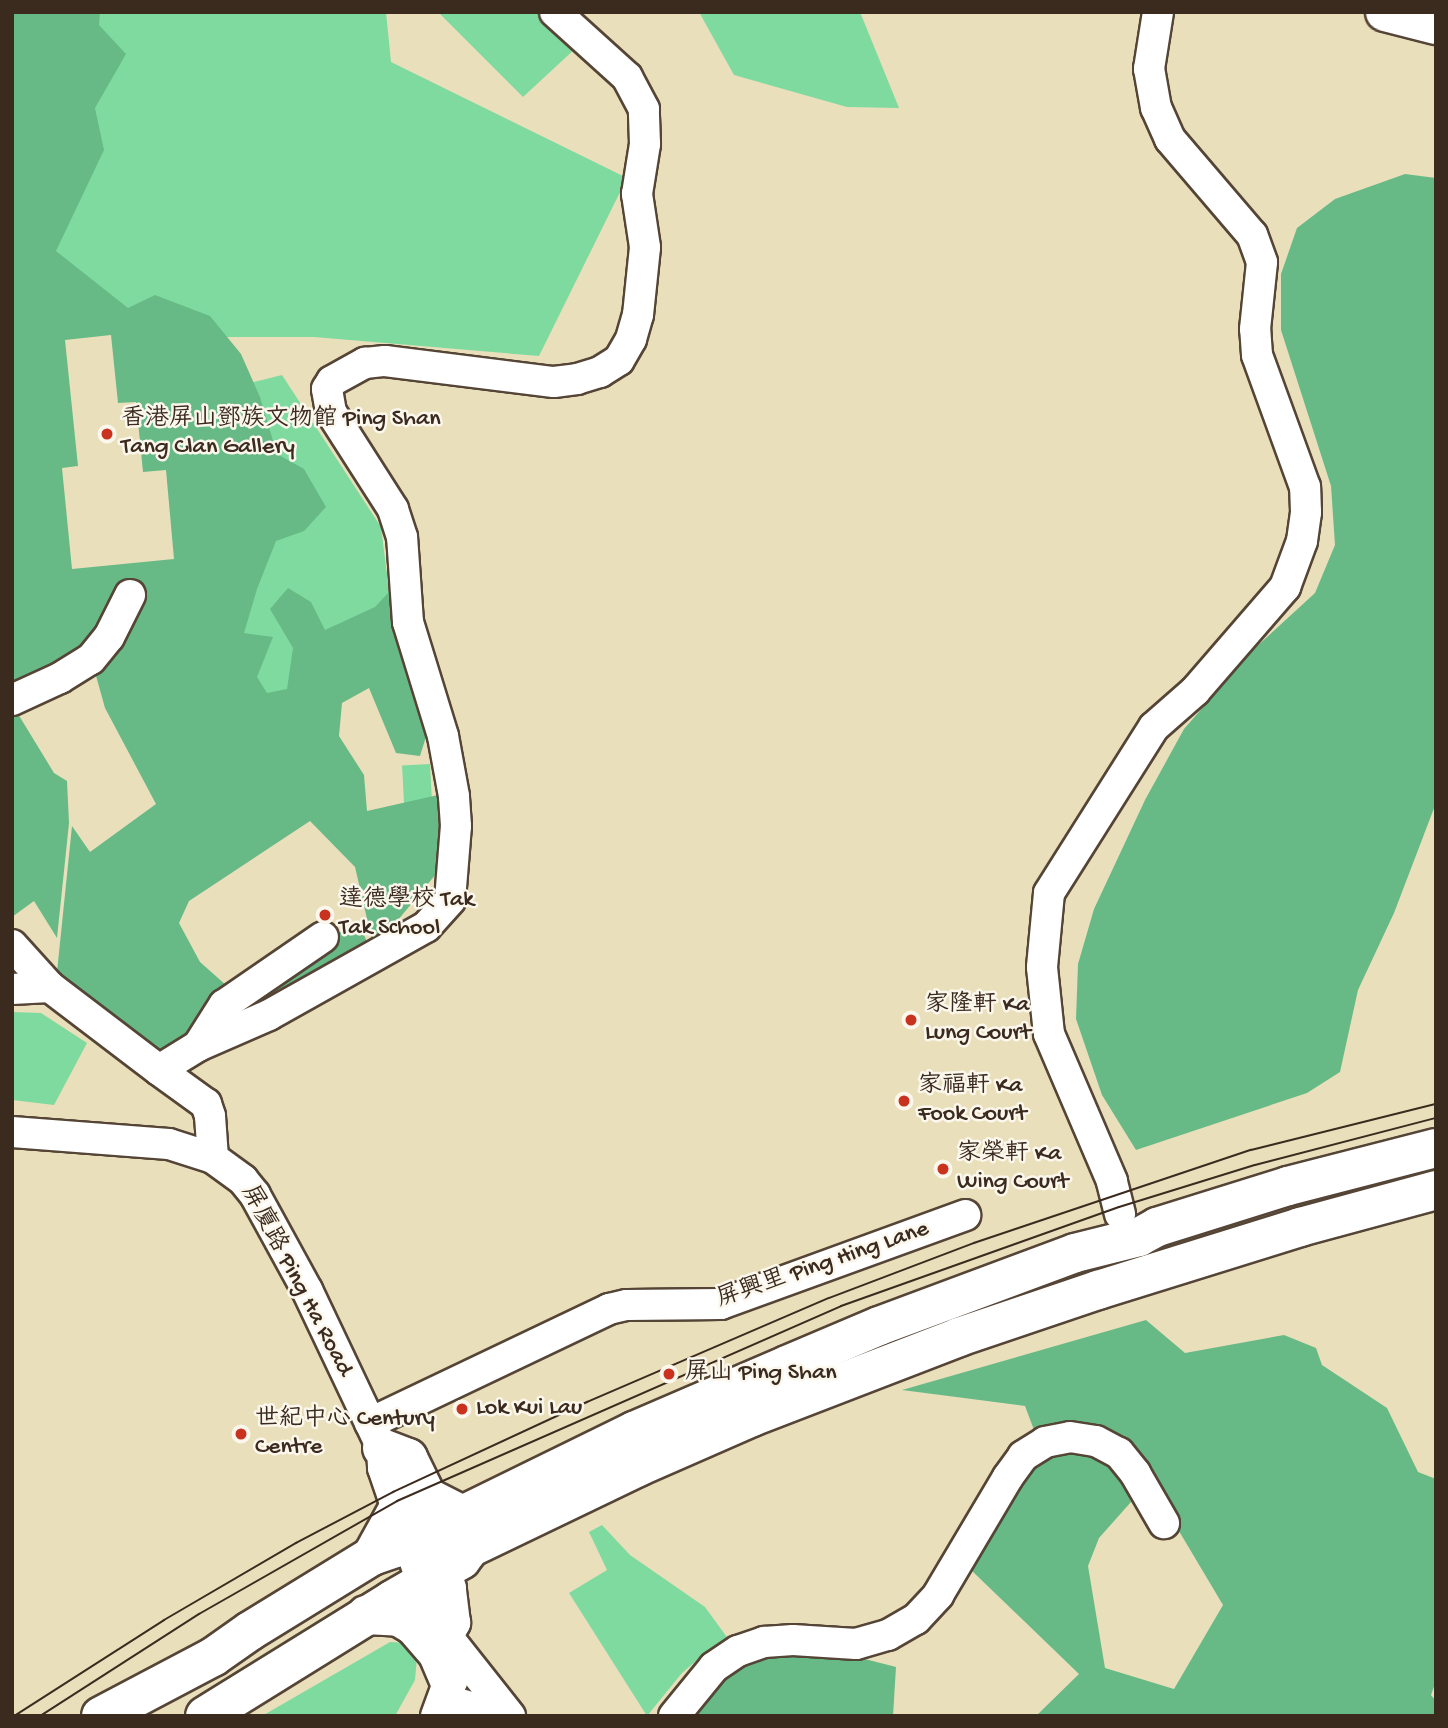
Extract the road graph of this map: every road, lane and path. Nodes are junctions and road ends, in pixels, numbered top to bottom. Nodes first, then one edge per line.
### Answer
1 (555, 12) edge
2 (1385, 12) edge
3 (1155, 23) edge
4 (1436, 25) edge
5 (130, 595) dead end
6 (12, 700) edge
7 (323, 937) dead end
8 (12, 945) edge
9 (50, 987) junction
10 (12, 989) edge
11 (198, 1046) junction
12 (159, 1070) junction
13 (12, 1132) edge
14 (1436, 1148) edge
15 (213, 1157) junction
16 (1436, 1190) edge
17 (1121, 1214) junction
18 (965, 1215) dead end
19 (1157, 1227) junction
20 (1086, 1250) junction
21 (376, 1436) junction
22 (1164, 1523) dead end
23 (434, 1541) junction
24 (366, 1615) junction
25 (449, 1637) junction
26 (443, 1698) edge
27 (101, 1716) edge
28 (205, 1716) edge
29 (501, 1716) edge
30 (510, 1716) edge
31 (674, 1716) edge

1 - 11 street
2 - 4 main road
3 - 17 street
5 - 6 street
7 - 11 street
8 - 9 street
9 - 10 street
9 - 12 street
11 - 12 street
12 - 15 street
13 - 15 street, 屏廈路 Ping Ha Road
14 - 19 main road
15 - 21 street, 屏廈路 Ping Ha Road
16 - 23 main road
17 - 19 street
17 - 20 street
18 - 21 street, 屏興里 Ping Hing Lane
19 - 20 main road
20 - 23 main road
21 - 23 street, 屏廈路 Ping Ha Road
21 - 23 main road
22 - 31 street
23 - 24 main road
23 - 25 street, 屏廈路 Ping Ha Road
23 - 27 main road
24 - 26 main road
24 - 28 main road
25 - 26 street
25 - 30 street, 屏廈路 Ping Ha Road
26 - 29 street

